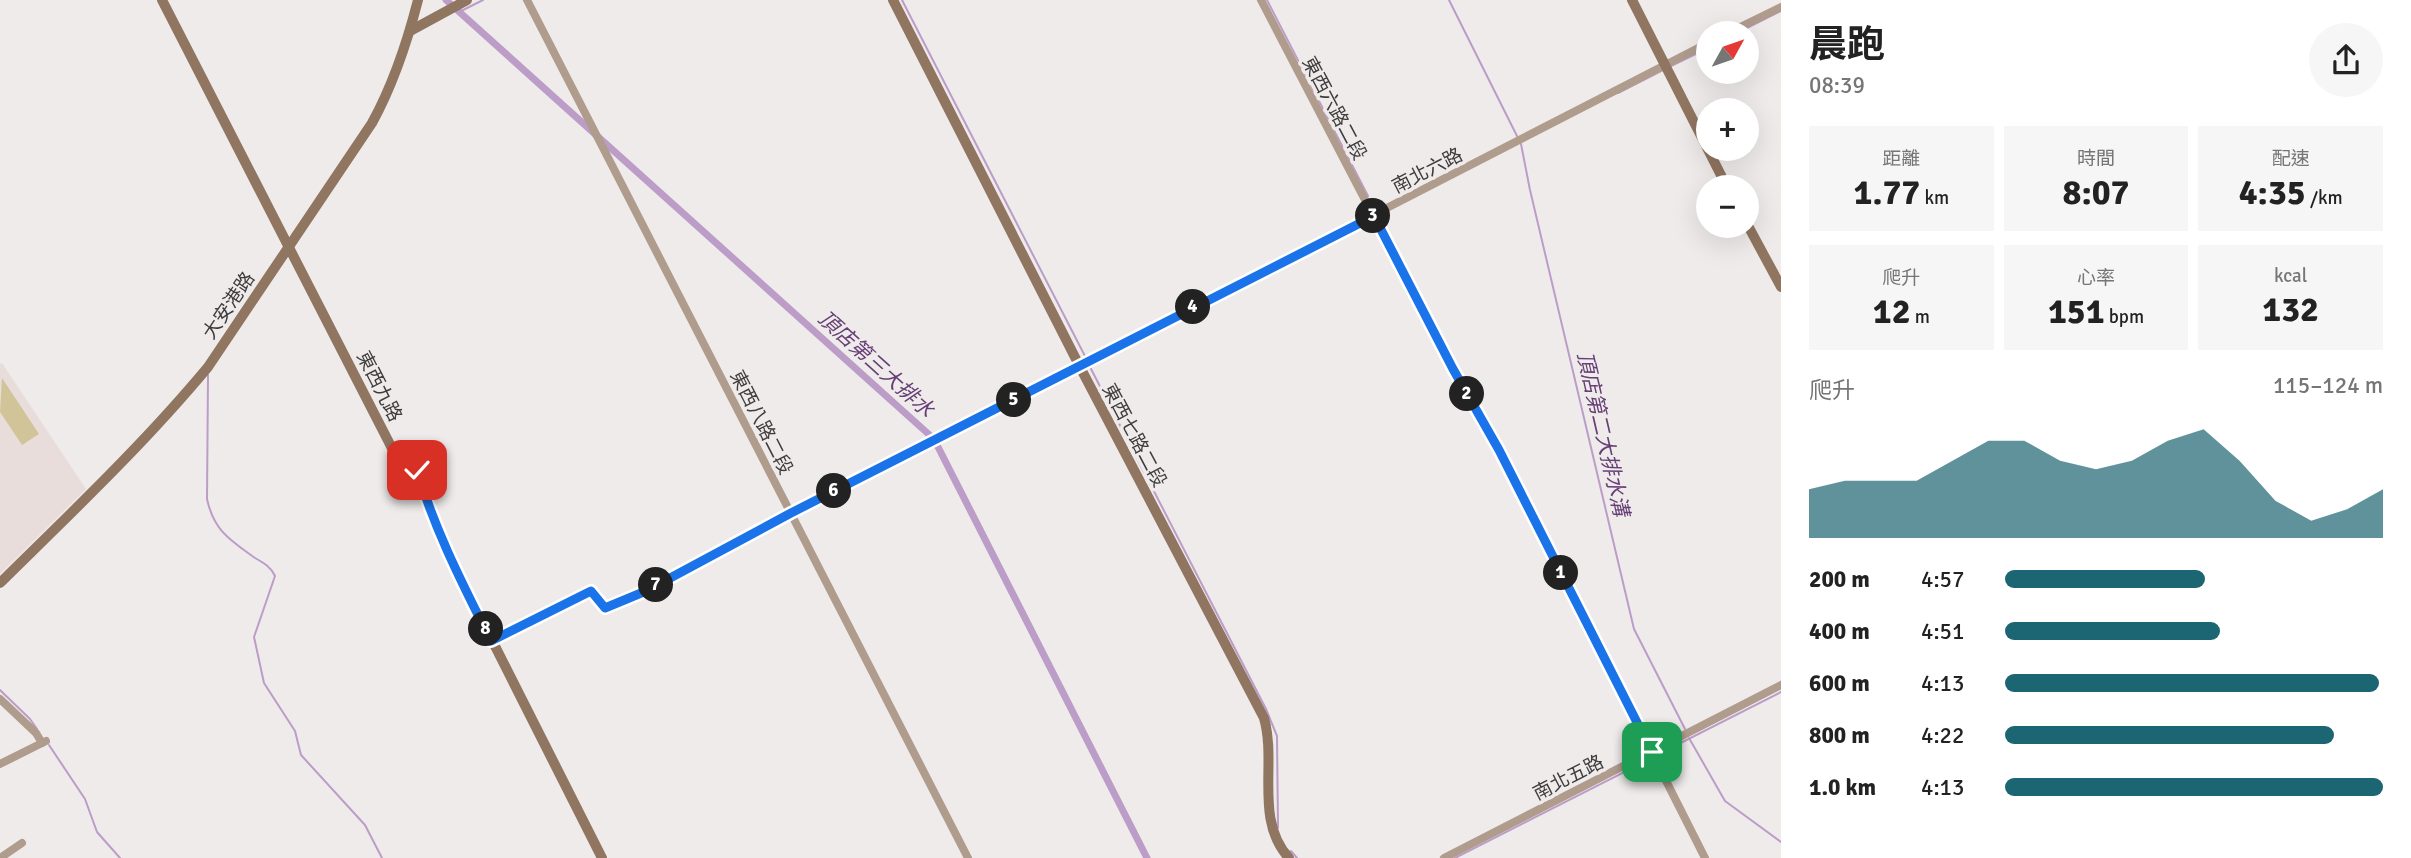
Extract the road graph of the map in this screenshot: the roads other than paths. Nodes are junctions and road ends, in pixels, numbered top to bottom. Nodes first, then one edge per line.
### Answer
1 (162, 0) edge
2 (418, 0) edge
3 (467, 0) edge
4 (527, 0) edge
5 (893, 0) edge
6 (1261, 0) edge
7 (1632, 0) edge
8 (1781, 7) edge
9 (1752, 21) edge
10 (410, 31) junction
11 (1696, 49) edge
12 (1664, 65) junction
13 (1721, 175) edge
14 (1374, 216) junction
15 (1755, 238) edge
16 (289, 245) junction
17 (1781, 287) edge
18 (1080, 367) junction
19 (791, 513) junction
20 (0, 583) edge
21 (491, 641) junction
22 (1781, 685) edge
23 (0, 699) edge
24 (1652, 752) junction
25 (0, 764) edge
26 (22, 844) dead end
27 (1, 857) edge
28 (602, 858) edge
29 (968, 858) edge
30 (1289, 858) edge
31 (1444, 858) edge
32 (1705, 858) edge

1 - 16 street, 東西九路
2 - 10 street, 大安港路
3 - 10 street
4 - 19 street, 東西八路二段
5 - 18 street, 東西七路二段
6 - 14 street, 東西六路二段
7 - 12 street
8 - 9 street
10 - 16 street, 大安港路
11 - 12 street, 南北六路
12 - 13 street
12 - 14 street, 南北六路
14 - 18 street, 南北六路
14 - 24 street, 東西六路二段
15 - 17 street
16 - 20 street, 大安港路
16 - 21 street, 東西九路
18 - 19 street, 南北六路
18 - 30 street, 東西七路二段
19 - 21 street, 南北六路
19 - 29 street, 東西八路二段
21 - 28 street, 東西九路
22 - 24 street, 南北五路
23 - 25 street
24 - 31 street, 南北五路
24 - 32 street, 東西六路二段
26 - 27 street

